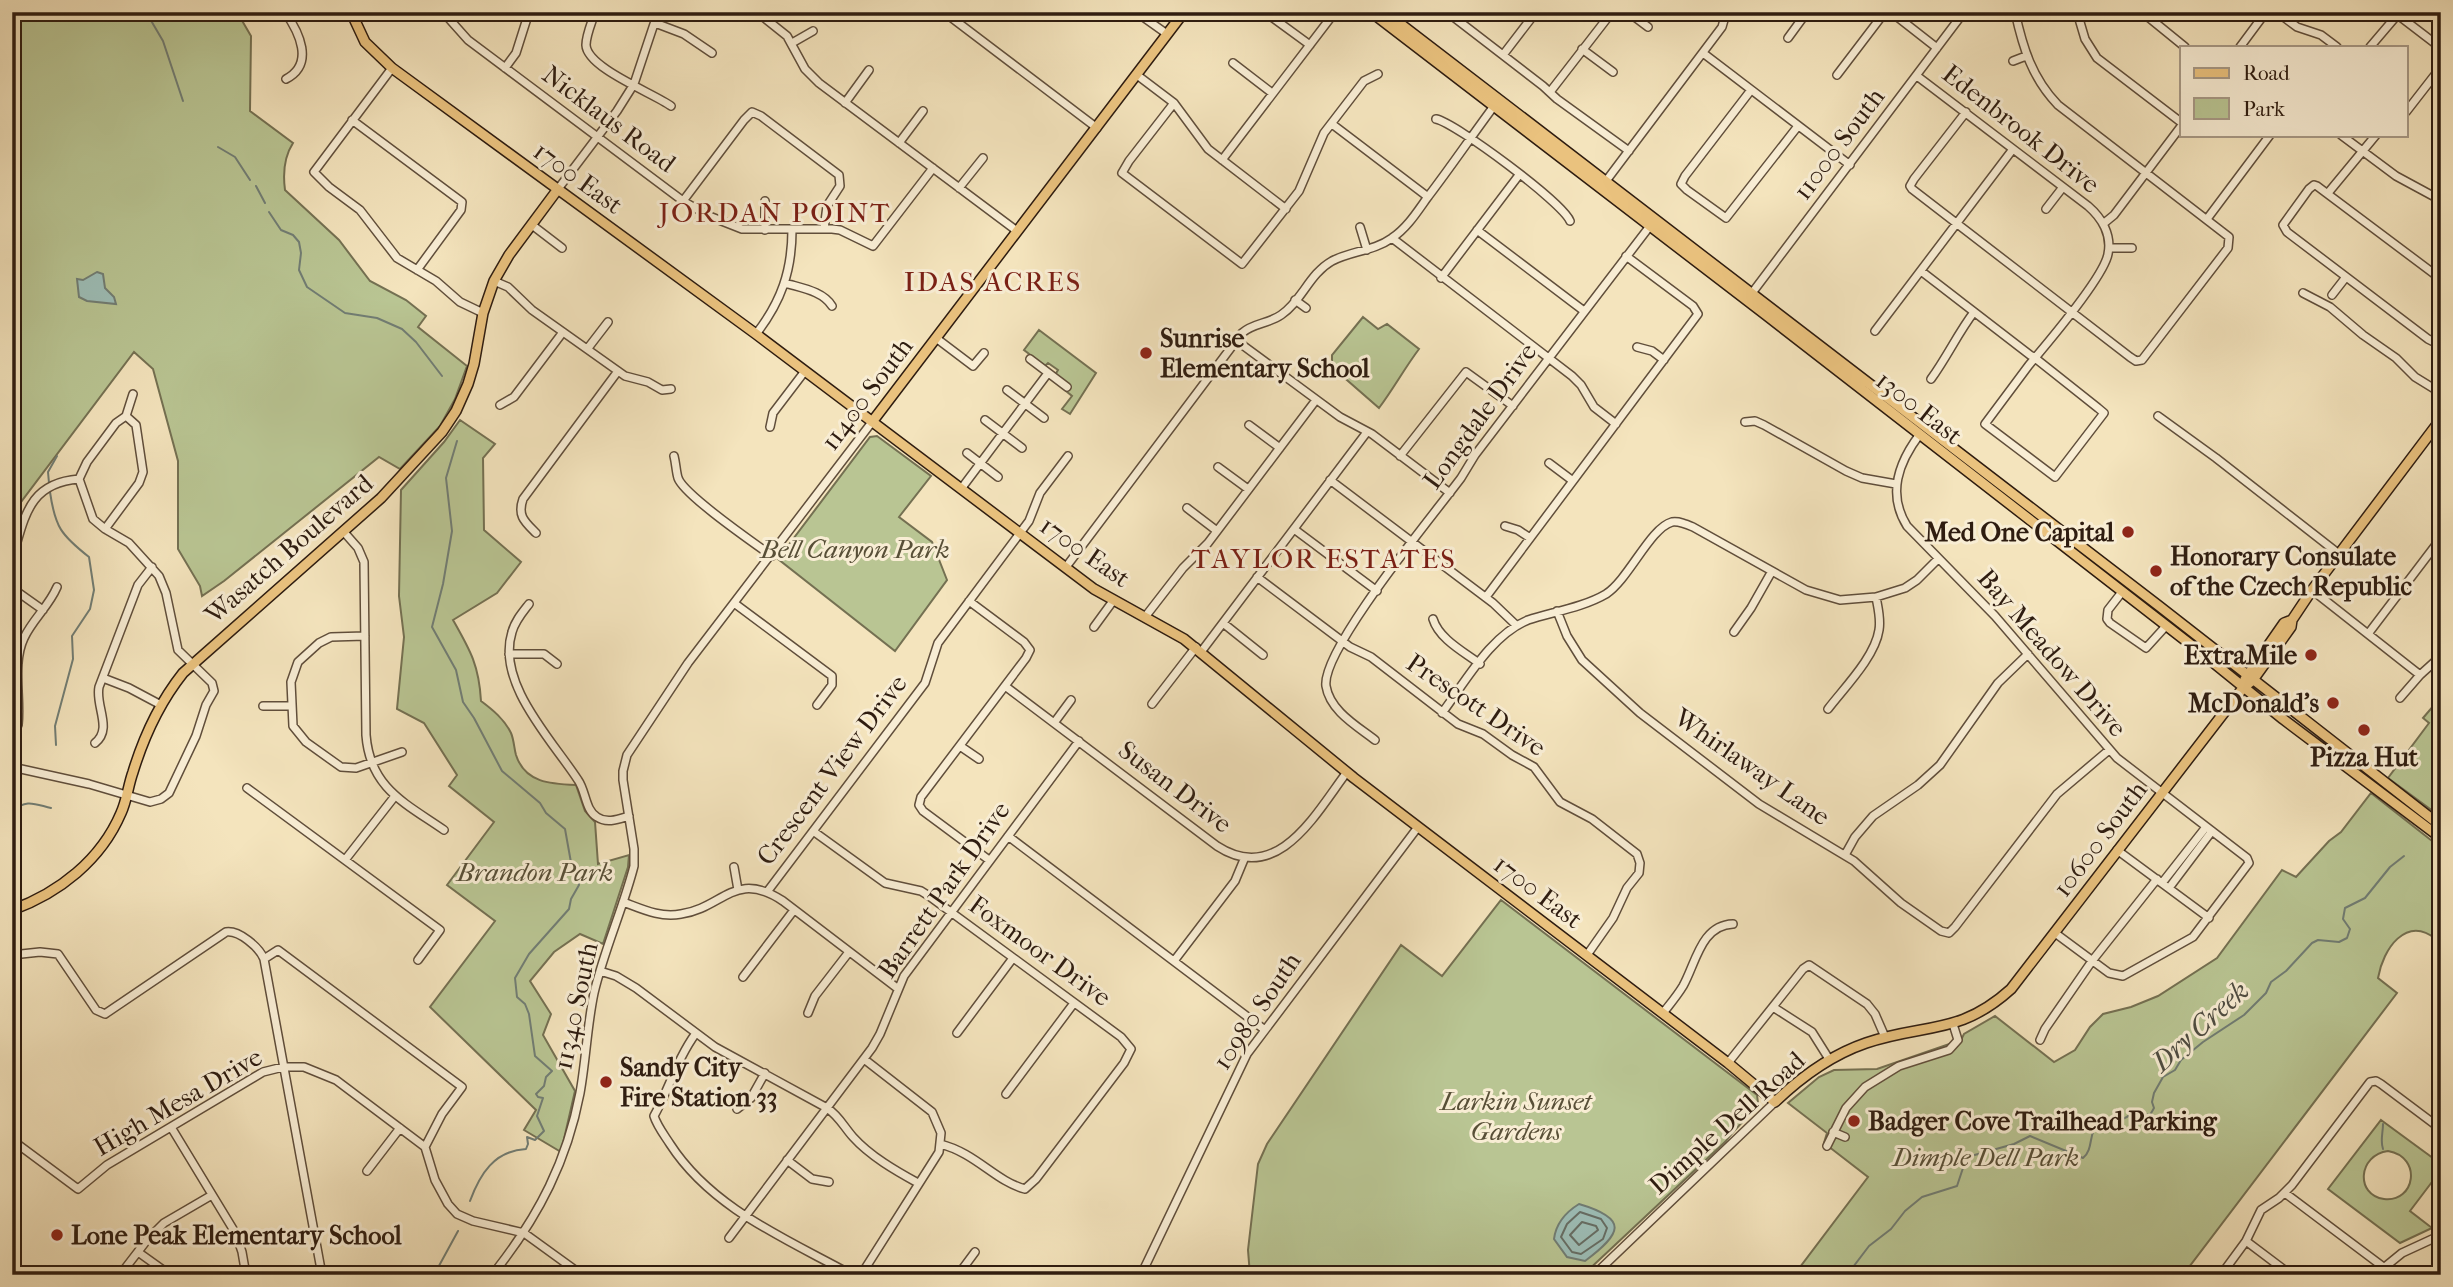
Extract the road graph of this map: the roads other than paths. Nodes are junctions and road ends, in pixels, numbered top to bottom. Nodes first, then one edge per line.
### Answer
1 (285, 12) edge
2 (351, 12) edge
3 (443, 12) edge
4 (529, 12) edge
5 (595, 12) edge
6 (658, 12) edge
7 (757, 12) edge
8 (944, 12) edge
9 (1136, 12) edge
10 (1184, 12) edge
11 (1335, 12) edge
12 (1371, 12) edge
13 (1385, 12) edge
14 (1447, 12) edge
15 (1535, 12) edge
16 (1612, 12) edge
17 (1628, 12) edge
18 (1719, 12) edge
19 (1807, 12) edge
20 (1885, 12) edge
21 (1891, 12) edge
22 (1964, 12) edge
23 (2015, 12) edge
24 (2077, 12) edge
25 (2142, 12) edge
26 (2266, 12) edge
27 (2277, 12) edge
28 (2397, 13) edge
29 (1269, 15) dead end
30 (655, 23) junction
31 (1648, 27) dead end
32 (813, 32) dead end
33 (1167, 34) junction
34 (1788, 38) dead end
35 (792, 43) junction
36 (1310, 46) junction
37 (2184, 46) edge
38 (2241, 46) edge
39 (2336, 46) edge
40 (2371, 46) edge
41 (1937, 48) junction
42 (2441, 48) edge
43 (1582, 49) junction
44 (712, 53) dead end
45 (1703, 53) junction
46 (1503, 55) junction
47 (2026, 56) junction
48 (2013, 61) dead end
49 (1233, 63) dead end
50 (2441, 67) edge
51 (392, 68) junction
52 (505, 68) junction
53 (869, 71) dead end
54 (1613, 72) dead end
55 (1378, 74) dead end
56 (1137, 75) junction
57 (1837, 75) dead end
58 (1917, 76) junction
59 (286, 79) dead end
60 (634, 85) junction
61 (1751, 90) junction
62 (1550, 92) junction
63 (1272, 93) junction
64 (845, 103) junction
65 (1174, 103) junction
66 (671, 106) dead end
67 (1494, 106) junction
68 (2408, 109) edge
69 (923, 111) dead end
70 (1966, 113) junction
71 (1436, 119) dead end
72 (352, 120) junction
73 (2180, 122) edge
74 (1332, 124) junction
75 (1798, 126) junction
76 (2180, 127) edge
77 (1097, 128) junction
78 (2269, 136) edge
79 (2342, 136) edge
80 (2375, 136) edge
81 (598, 137) junction
82 (1472, 139) junction
83 (899, 143) junction
84 (2013, 149) junction
85 (2361, 150) junction
86 (1629, 151) junction
87 (983, 158) dead end
88 (1222, 160) junction
89 (1850, 165) junction
90 (933, 168) junction
91 (2146, 173) junction
92 (1519, 174) junction
93 (1604, 185) junction
94 (2063, 187) junction
95 (959, 188) junction
96 (558, 189) junction
97 (2328, 193) junction
98 (2432, 196) dead end
99 (1428, 197) junction
100 (683, 201) junction
101 (765, 201) dead end
102 (1286, 209) junction
103 (2046, 209) dead end
104 (2207, 219) junction
105 (1570, 221) dead end
106 (1653, 222) junction
107 (1955, 223) junction
108 (2103, 224) junction
109 (532, 225) junction
110 (1360, 227) dead end
111 (824, 229) junction
112 (765, 230) junction
113 (792, 230) junction
114 (1477, 230) junction
115 (1017, 231) junction
116 (1392, 238) junction
117 (562, 248) dead end
118 (2109, 248) junction
119 (2132, 248) dead end
120 (1367, 250) junction
121 (1626, 256) junction
122 (417, 270) junction
123 (1921, 271) junction
124 (2346, 277) junction
125 (1441, 278) junction
126 (2441, 279) edge
127 (494, 281) junction
128 (785, 283) junction
129 (2303, 293) dead end
130 (2332, 295) dead end
131 (1750, 296) junction
132 (1295, 300) junction
133 (832, 306) dead end
134 (1306, 307) dead end
135 (1584, 311) junction
136 (1974, 312) junction
137 (2071, 312) junction
138 (483, 313) junction
139 (608, 322) dead end
140 (1875, 331) dead end
141 (563, 332) junction
142 (756, 334) junction
143 (936, 338) junction
144 (1237, 341) junction
145 (2440, 343) edge
146 (1637, 347) dead end
147 (588, 348) junction
148 (984, 353) dead end
149 (1548, 358) junction
150 (2035, 358) junction
151 (1030, 359) dead end
152 (1664, 360) junction
153 (618, 371) junction
154 (805, 371) junction
155 (1048, 373) junction
156 (1931, 379) dead end
157 (1067, 387) dead end
158 (671, 389) dead end
159 (1007, 390) dead end
160 (2441, 393) edge
161 (132, 394) dead end
162 (1317, 400) junction
163 (1026, 403) junction
164 (500, 405) dead end
165 (1513, 406) junction
166 (126, 416) junction
167 (2158, 416) dead end
168 (1044, 418) dead end
169 (2441, 419) edge
170 (985, 420) dead end
171 (872, 422) junction
172 (1745, 422) dead end
173 (1616, 424) junction
174 (1249, 425) dead end
175 (770, 427) dead end
176 (2438, 430) edge
177 (1367, 432) junction
178 (1003, 433) junction
179 (1920, 434) junction
180 (1022, 448) dead end
181 (1280, 448) junction
182 (967, 453) dead end
183 (674, 456) dead end
184 (1068, 456) dead end
185 (1400, 456) junction
186 (1967, 458) junction
187 (980, 463) junction
188 (1549, 463) dead end
189 (1218, 467) dead end
190 (998, 477) dead end
191 (79, 479) junction
192 (1330, 480) junction
193 (1573, 481) junction
194 (1896, 485) junction
195 (961, 489) junction
196 (1248, 489) junction
197 (1450, 493) junction
198 (1187, 509) dead end
199 (1505, 526) dead end
200 (105, 529) junction
201 (1294, 529) junction
202 (343, 531) junction
203 (1217, 531) junction
204 (536, 533) dead end
205 (1021, 533) junction
206 (1530, 538) junction
207 (2441, 538) edge
208 (1413, 542) junction
209 (2339, 554) junction
210 (772, 556) junction
211 (12, 559) edge
212 (1938, 559) junction
213 (152, 567) junction
214 (1066, 567) junction
215 (1772, 571) junction
216 (1257, 577) junction
217 (57, 587) dead end
218 (12, 588) edge
219 (2312, 590) junction
220 (1377, 591) junction
221 (2122, 592) junction
222 (1486, 597) junction
223 (1875, 597) junction
224 (969, 601) junction
225 (1113, 601) junction
226 (734, 603) junction
227 (528, 604) dead end
228 (43, 610) junction
229 (1557, 611) junction
230 (1145, 617) junction
231 (1433, 620) dead end
232 (1223, 623) junction
233 (1516, 625) junction
234 (2166, 626) junction
235 (1094, 627) dead end
236 (1734, 632) dead end
237 (2368, 634) junction
238 (365, 636) junction
239 (1341, 641) junction
240 (12, 642) edge
241 (22, 644) junction
242 (1198, 649) junction
243 (509, 654) junction
244 (2028, 654) junction
245 (1263, 655) dead end
246 (2441, 656) edge
247 (191, 664) junction
248 (557, 664) dead end
249 (1479, 664) junction
250 (2420, 676) junction
251 (2250, 677) junction
252 (103, 678) junction
253 (1005, 686) junction
254 (2243, 688) junction
255 (2400, 698) dead end
256 (1071, 700) dead end
257 (1152, 704) dead end
258 (161, 705) junction
259 (817, 705) dead end
260 (263, 706) dead end
261 (291, 706) junction
262 (1828, 709) dead end
263 (1442, 713) junction
264 (1054, 723) junction
265 (18, 726) dead end
266 (1375, 740) dead end
267 (1079, 741) junction
268 (94, 743) dead end
269 (960, 746) junction
270 (2109, 750) junction
271 (402, 752) dead end
272 (979, 759) dead end
273 (373, 764) junction
274 (12, 767) edge
275 (1347, 772) junction
276 (247, 789) dead end
277 (2161, 793) junction
278 (128, 795) junction
279 (395, 796) junction
280 (629, 817) junction
281 (2441, 826) edge
282 (1418, 827) junction
283 (2209, 829) junction
284 (443, 830) dead end
285 (813, 831) junction
286 (1008, 836) junction
287 (2441, 838) edge
288 (2117, 850) junction
289 (1845, 855) junction
290 (1245, 857) junction
291 (345, 860) junction
292 (989, 860) junction
293 (734, 867) dead end
294 (2162, 883) junction
295 (738, 890) junction
296 (767, 892) junction
297 (622, 902) junction
298 (12, 910) edge
299 (794, 910) junction
300 (951, 912) junction
301 (2209, 918) junction
302 (1733, 924) dead end
303 (2055, 933) junction
304 (849, 951) junction
305 (1587, 955) junction
306 (13, 958) edge
307 (1013, 958) junction
308 (264, 959) junction
309 (418, 960) dead end
310 (1174, 961) junction
311 (2092, 961) junction
312 (599, 973) junction
313 (743, 977) dead end
314 (897, 988) junction
315 (1074, 1003) junction
316 (1773, 1007) junction
317 (1986, 1010) joint
318 (808, 1013) dead end
319 (1663, 1013) junction
320 (1953, 1024) junction
321 (1265, 1030) junction
322 (696, 1033) junction
323 (957, 1033) dead end
324 (1885, 1037) junction
325 (2040, 1040) dead end
326 (864, 1059) junction
327 (1829, 1059) junction
328 (1728, 1063) junction
329 (283, 1067) junction
330 (765, 1073) junction
331 (1006, 1094) dead end
332 (1775, 1102) junction
333 (827, 1108) junction
334 (737, 1109) dead end
335 (171, 1127) junction
336 (400, 1128) junction
337 (2441, 1129) edge
338 (1833, 1132) junction
339 (1845, 1137) dead end
340 (12, 1140) edge
341 (940, 1144) junction
342 (1828, 1146) dead end
343 (425, 1147) junction
344 (787, 1160) junction
345 (367, 1171) dead end
346 (829, 1182) dead end
347 (918, 1183) junction
348 (2285, 1193) junction
349 (212, 1195) junction
350 (745, 1216) junction
351 (524, 1233) junction
352 (2441, 1235) edge
353 (729, 1238) dead end
354 (2246, 1241) junction
355 (138, 1252) junction
356 (975, 1252) dead end
357 (2384, 1266) junction
358 (497, 1269) dead end
359 (166, 1272) dead end
360 (120, 1275) edge
361 (246, 1275) edge
362 (322, 1275) edge
363 (582, 1275) edge
364 (852, 1275) edge
365 (861, 1275) edge
366 (958, 1275) edge
367 (1140, 1275) edge
368 (1594, 1275) edge
369 (2221, 1275) edge
370 (2291, 1275) edge
371 (2375, 1275) edge
372 (2394, 1275) edge

1 - 59 street
2 - 51 main road, 1700 East
3 - 52 street, Nicklaus Road
4 - 52 street
5 - 60 street
6 - 30 street
7 - 35 street
8 - 77 street
9 - 33 street
10 - 33 main road, 11400 South
11 - 36 street
12 - 67 main road, 1300 East
13 - 93 main road, 1300 East
14 - 46 street
15 - 46 street
16 - 43 street
17 - 31 street
18 - 45 street
19 - 34 street
20 - 57 street
21 - 41 street
22 - 41 street, 11000 South
23 - 47 street
24 - 73 street
25 - 37 street
26 - 38 street
27 - 39 street
28 - 40 street
28 - 42 street
29 - 36 street
30 - 44 street
30 - 60 street
32 - 35 street
33 - 56 main road, 11400 South
35 - 64 street
36 - 63 street
41 - 58 street, 11000 South
43 - 54 street
43 - 62 street
45 - 61 street
45 - 86 street
46 - 62 street
47 - 48 street
47 - 91 street
49 - 63 street
50 - 68 street
51 - 72 street
51 - 96 main road, 1700 East
52 - 81 street, Nicklaus Road
53 - 64 street
55 - 74 street
56 - 65 street
56 - 77 main road, 11400 South
58 - 70 street, Edenbrook Drive
58 - 89 street, 11000 South
60 - 66 street
60 - 81 street
61 - 75 street
61 - 75 street
62 - 86 street
63 - 88 street
64 - 83 street
65 - 88 street
65 - 102 street
67 - 82 street
67 - 93 main road, 1300 East
69 - 83 street
70 - 84 street, Edenbrook Drive
70 - 107 street
71 - 82 street
72 - 122 street
72 - 122 street
74 - 99 street
74 - 102 street
75 - 89 street
76 - 91 street
77 - 115 main road, 11400 South
78 - 104 street
79 - 85 street
80 - 85 street
81 - 96 street
81 - 100 street, Nicklaus Road
82 - 92 street
82 - 99 street
83 - 90 street
84 - 94 street, Edenbrook Drive
84 - 107 street
85 - 97 street
85 - 98 street
86 - 93 street
87 - 95 street
88 - 102 street
89 - 131 street, 11000 South
90 - 95 street
90 - 111 street, Nicklaus Road
91 - 104 street
91 - 108 street
92 - 105 street
92 - 114 street
93 - 106 main road, 1300 East
94 - 103 street
94 - 108 street, Edenbrook Drive
95 - 115 street
96 - 109 main road, Wasatch Boulevard
96 - 142 main road, 1700 East
97 - 124 street
97 - 126 street
99 - 116 street
100 - 111 street
100 - 112 street, Nicklaus Road
101 - 112 street
104 - 137 street
106 - 121 street, Longdale Drive
106 - 131 main road, 1300 East
107 - 123 street
107 - 137 street
108 - 118 street, Edenbrook Drive
109 - 117 street
109 - 127 main road, Wasatch Boulevard
110 - 120 street
111 - 113 street, Nicklaus Road
112 - 113 street, Nicklaus Road
113 - 128 street
114 - 125 street
114 - 135 street
115 - 143 main road, 11400 South
116 - 120 street
116 - 125 street
118 - 119 street
118 - 137 street
120 - 132 street
121 - 135 street, Longdale Drive
121 - 152 street
122 - 138 street
123 - 136 street
123 - 140 street
124 - 130 street
124 - 145 street
125 - 149 street
127 - 138 main road, Wasatch Boulevard
127 - 141 street
128 - 133 street
128 - 142 street
129 - 160 street
131 - 179 main road, 1300 East
131 - 186 main road, 1300 East
132 - 134 street
132 - 144 street
135 - 149 street, Longdale Drive
136 - 150 street
136 - 156 street
137 - 150 street
138 - 202 main road, Wasatch Boulevard
139 - 147 street
141 - 147 street
141 - 164 street
142 - 154 main road, 1700 East
143 - 148 street
143 - 171 main road, 11400 South
144 - 162 street
144 - 214 street
146 - 152 street
147 - 153 street
149 - 165 street, Longdale Drive
149 - 173 street
150 - 150 street
151 - 155 street
152 - 173 street
153 - 158 street
153 - 204 street
154 - 171 main road, 1700 East
154 - 175 street
155 - 157 street
155 - 163 street
159 - 163 street
161 - 166 street
162 - 177 street
162 - 181 street
163 - 168 street
163 - 178 street
165 - 185 street
165 - 197 street, Longdale Drive
166 - 191 street
166 - 200 street
167 - 209 street
169 - 176 main road, 10600 South
170 - 178 street
171 - 195 main road, 1700 East
171 - 210 street, 11400 South
172 - 194 street
173 - 193 street
174 - 181 street
176 - 209 main road, 10600 South
177 - 185 street
177 - 192 street
178 - 180 street
178 - 187 street
179 - 186 main road
179 - 194 street, Bay Meadow Drive
179 - 221 main road, 1300 East
181 - 196 street
182 - 187 street
183 - 210 street
184 - 205 street, Crescent View Drive
185 - 197 street
186 - 251 main road, 1300 East
187 - 190 street
187 - 195 street
188 - 193 street
189 - 196 street
191 - 200 street
191 - 211 street
192 - 201 street
192 - 208 street
193 - 206 street
194 - 212 street, Bay Meadow Drive
195 - 205 main road, 1700 East
196 - 203 street
197 - 208 street, Longdale Drive
198 - 203 street
199 - 206 street
200 - 213 street
201 - 216 street
201 - 220 street
202 - 238 street
202 - 247 main road, Wasatch Boulevard
203 - 230 street
205 - 214 main road, 1700 East
205 - 224 street, Crescent View Drive
206 - 222 street
207 - 237 street
208 - 220 street, Longdale Drive
208 - 222 street
209 - 219 main road, 10600 South
210 - 226 street, 11400 South
212 - 223 street
212 - 244 street, Bay Meadow Drive
213 - 247 street
213 - 252 street
214 - 225 main road, 1700 East
215 - 223 street
215 - 229 street
215 - 236 street
216 - 232 street
216 - 239 street, Prescott Drive
217 - 228 street
218 - 228 street
219 - 237 street
219 - 251 main road, 10600 South
220 - 239 street, Longdale Drive
221 - 234 main road, 1300 East
221 - 234 street
222 - 233 street
223 - 262 street
224 - 253 street
224 - 285 street, Crescent View Drive
225 - 230 main road, 1700 East
225 - 235 street
226 - 259 street
226 - 280 street, 11400 South
227 - 243 street
228 - 241 street
229 - 233 street
229 - 289 street, Whirlaway Lane
230 - 242 main road, 1700 East
231 - 249 street
232 - 242 street
232 - 245 street
233 - 249 street
234 - 254 main road, 1300 East
237 - 250 street
238 - 261 street
238 - 273 street
239 - 263 street, Prescott Drive
239 - 266 street, Longdale Drive
240 - 241 street
241 - 265 street
242 - 257 street
242 - 275 main road, 1700 East
243 - 248 street
243 - 280 street
244 - 270 street, Bay Meadow Drive
244 - 289 street
246 - 250 street
247 - 258 main road, Wasatch Boulevard
247 - 278 street
249 - 263 street
250 - 255 street
251 - 254 main road, 10600 South
251 - 281 main road, 1300 East
252 - 258 street
252 - 268 street
253 - 264 street, Susan Drive
253 - 269 street
254 - 277 main road, 10600 South
254 - 287 main road, 1300 East
256 - 264 street
258 - 278 main road, Wasatch Boulevard
260 - 261 street
261 - 273 street
263 - 305 street, Prescott Drive
264 - 267 street, Susan Drive
267 - 286 street, Barrett Park Drive
267 - 290 street, Susan Drive
269 - 272 street
269 - 292 street
270 - 277 street, Bay Meadow Drive
270 - 289 street, Whirlaway Lane
271 - 273 street
273 - 279 street
274 - 278 street
275 - 282 main road, 1700 East
275 - 290 street, Susan Drive
276 - 291 street
277 - 283 street, Bay Meadow Drive
277 - 288 main road, 10600 South
278 - 298 main road, Wasatch Boulevard
279 - 284 street
279 - 291 street
280 - 297 street, 11340 South
282 - 305 main road, 1700 East
282 - 321 street, 10980 South
283 - 294 street
283 - 301 street, Bay Meadow Drive
285 - 296 street, Crescent View Drive
285 - 300 street, Foxmoor Drive
286 - 292 street, Barrett Park Drive
286 - 310 street
288 - 294 street
288 - 303 main road, 10600 South
290 - 310 street
291 - 309 street
292 - 300 street, Barrett Park Drive
293 - 295 street
294 - 301 street
294 - 311 street
295 - 296 street
295 - 297 street
296 - 299 street
297 - 312 street, 11340 South
299 - 304 street
299 - 313 street
300 - 307 street, Foxmoor Drive
300 - 314 street, Barrett Park Drive
301 - 311 street
302 - 319 street
303 - 311 street
303 - 317 main road, 10600 South
304 - 314 street
304 - 318 street
305 - 319 main road, 1700 East
306 - 308 street
307 - 315 street, Foxmoor Drive
307 - 323 street
308 - 329 street
308 - 343 street
310 - 321 street
311 - 325 street
312 - 322 street
312 - 351 street, 11340 South
314 - 326 street, Barrett Park Drive
315 - 331 street
315 - 341 street, Foxmoor Drive
316 - 324 street
316 - 327 street
316 - 328 street
317 - 320 main road, Dimple Dell Road
319 - 328 main road, 1700 East
320 - 324 main road, Dimple Dell Road
320 - 338 street
321 - 367 street, 10980 South
322 - 330 street
322 - 350 street
324 - 327 main road, Dimple Dell Road
326 - 333 street, Barrett Park Drive
326 - 341 street
327 - 332 main road, Dimple Dell Road
328 - 332 main road, 1700 East
329 - 335 street, High Mesa Drive
329 - 336 street, High Mesa Drive
329 - 362 street
330 - 333 street
330 - 334 street
332 - 368 street, Dimple Dell Road
333 - 344 street, Barrett Park Drive
333 - 347 street
335 - 340 street, High Mesa Drive
335 - 349 street
336 - 343 street, High Mesa Drive
336 - 345 street
337 - 348 street
338 - 339 street
338 - 342 street
341 - 347 street
343 - 351 street
344 - 346 street
344 - 350 street, Barrett Park Drive
347 - 365 street
348 - 354 street
348 - 357 street
349 - 355 street
349 - 361 street
350 - 353 street, Barrett Park Drive
350 - 364 street
351 - 358 street, 11340 South
351 - 363 street
352 - 357 street
354 - 369 street
354 - 370 street
355 - 359 street
355 - 360 street
356 - 366 street
357 - 371 street
357 - 372 street

